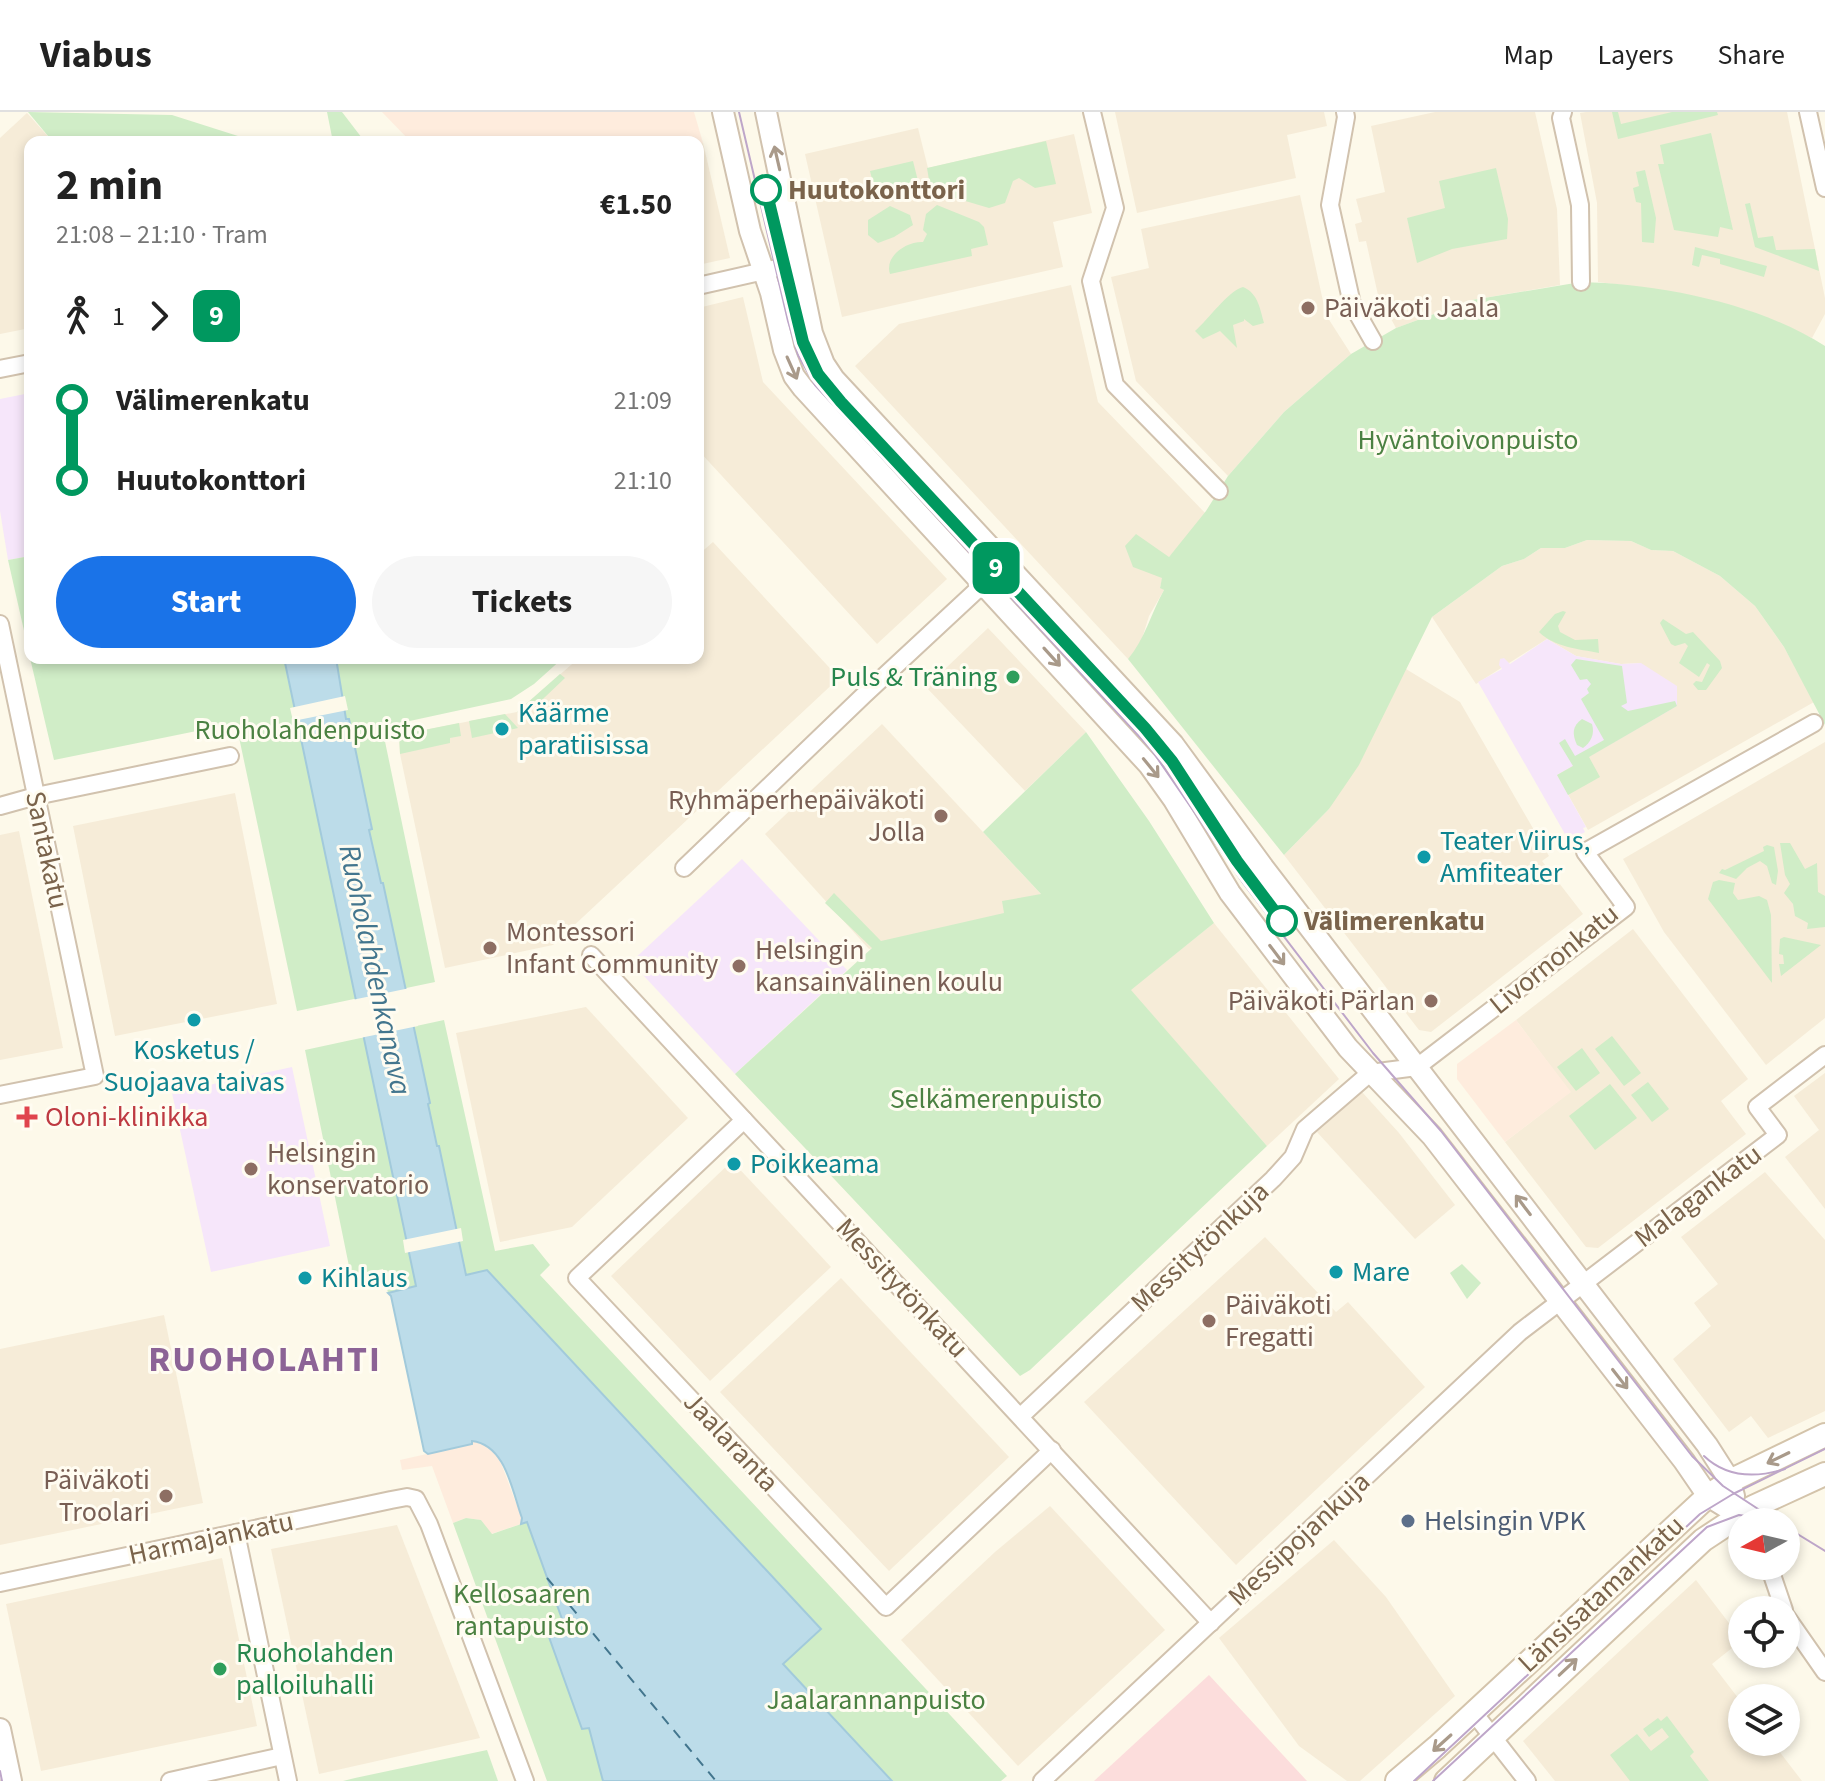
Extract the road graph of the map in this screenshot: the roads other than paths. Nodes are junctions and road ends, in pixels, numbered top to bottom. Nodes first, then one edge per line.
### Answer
1 (723, 112) edge
2 (766, 112) edge
3 (1092, 112) edge
4 (1345, 112) edge
5 (1563, 112) edge
6 (1808, 112) edge
7 (1825, 188) edge
8 (799, 263) junction
9 (763, 271) junction
10 (1581, 282) dead end
11 (704, 285) edge
12 (1373, 341) dead end
13 (24, 364) edge
14 (0, 369) edge
15 (1219, 491) dead end
16 (1005, 564) junction
17 (984, 583) junction
18 (0, 624) edge
19 (1814, 723) dead end
20 (230, 756) dead end
21 (36, 796) junction
22 (0, 806) edge
23 (684, 868) dead end
24 (591, 955) dead end
25 (1825, 1055) edge
26 (1417, 1067) junction
27 (1370, 1073) junction
28 (0, 1095) edge
29 (744, 1120) junction
30 (1583, 1284) junction
31 (1560, 1301) junction
32 (1021, 1416) junction
33 (1825, 1435) edge
34 (1052, 1450) junction
35 (1825, 1474) edge
36 (1730, 1481) junction
37 (1708, 1496) junction
38 (1738, 1508) edge
39 (1762, 1508) edge
40 (1728, 1510) edge
41 (1728, 1526) edge
42 (236, 1533) junction
43 (0, 1583) edge
44 (1211, 1623) junction
45 (1800, 1636) edge
46 (1825, 1672) edge
47 (1474, 1713) junction
48 (0, 1729) edge
49 (1493, 1737) junction
50 (282, 1756) junction
51 (11, 1781) edge
52 (170, 1781) edge
53 (288, 1781) edge
54 (525, 1781) edge
55 (1042, 1781) edge
56 (1397, 1781) edge
57 (1446, 1781) edge
58 (1527, 1781) edge

1 - 9 street
8 -> 2 street
3 - 15 street
4 - 12 street
5 - 10 street
6 - 7 street
8 - 9 street
8 - 16 street
9 - 11 street
9 -> 17 street
13 - 14 street
16 - 17 street
16 - 26 street
17 - 23 street
17 -> 27 street
18 - 21 street, Santakatu
19 - 26 street, Livornonkatu
20 - 21 street
21 - 22 street
21 - 28 street, Santakatu
24 - 29 street, Messitytönkatu
25 - 30 street, Malagankatu
26 - 27 street
30 -> 26 street
27 - 31 street
27 - 32 street, Messitytönkuja
29 - 32 street, Messitytönkatu
29 - 34 street, Jaalaranta
30 - 31 street, Malagankatu
30 - 36 street
31 -> 37 street
31 - 44 street, Messipojankuja
32 - 34 street, Messitytönkatu
33 -> 36 main road, Länsisatamankatu
34 - 44 street, Messitytönkatu
35 - 39 main road, Länsisatamankatu
36 - 37 main road, Länsisatamankatu
36 - 38 street
37 - 40 street
37 - 47 main road, Länsisatamankatu
49 -> 41 main road, Länsisatamankatu
42 - 43 street, Harmajankatu
42 - 50 street
42 - 54 street, Harmajankatu
44 - 55 street, Messipojankuja
45 - 46 street
47 - 49 street
47 -> 56 main road, Länsisatamankatu
48 - 51 street
49 - 57 main road, Länsisatamankatu
49 - 58 street
50 - 52 street
50 - 53 street

